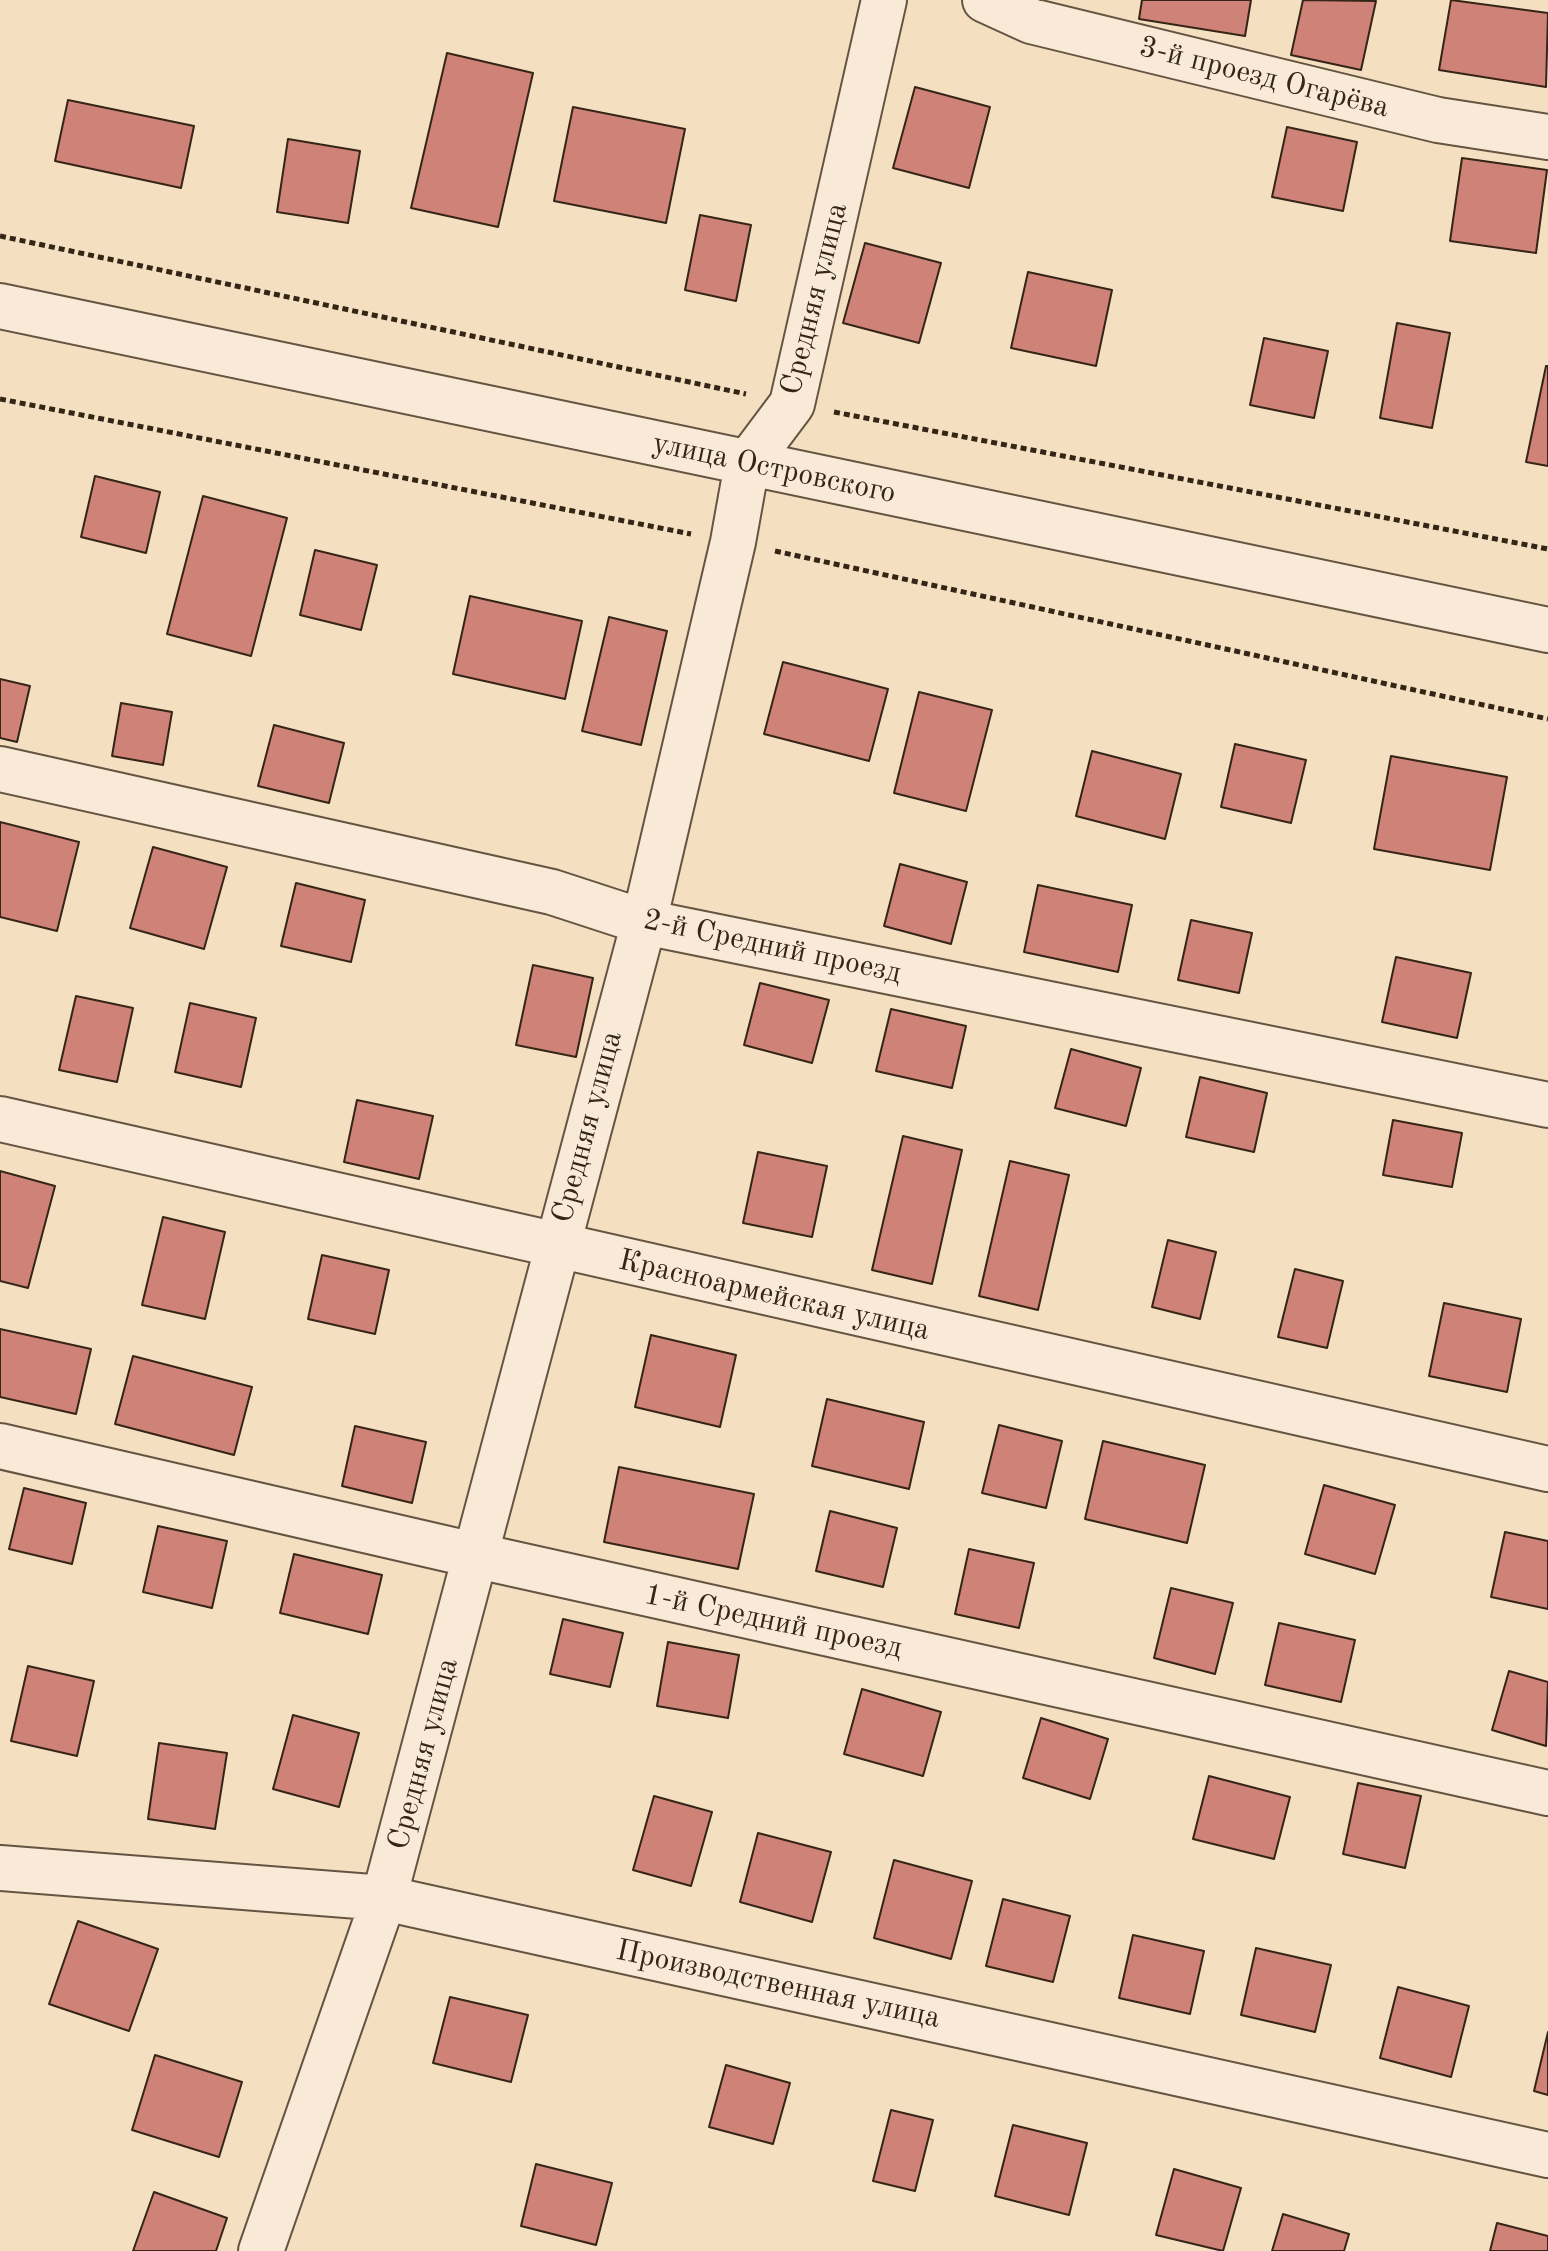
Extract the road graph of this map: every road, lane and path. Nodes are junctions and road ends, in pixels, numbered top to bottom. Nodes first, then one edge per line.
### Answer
1 (884, 0) edge
2 (985, 0) edge
3 (1548, 137) edge
4 (0, 306) edge
5 (747, 464) junction
6 (1548, 630) edge
7 (0, 769) edge
8 (644, 922) junction
9 (1548, 1105) edge
10 (0, 1119) edge
11 (556, 1247) junction
12 (0, 1446) edge
13 (1548, 1469) edge
14 (478, 1556) junction
15 (1548, 1793) edge
16 (0, 1868) edge
17 (384, 1898) junction
18 (1548, 2155) edge
19 (261, 2251) edge

1 - 5 street, Средняя улица
2 - 3 street, 3-й проезд Огарёва
4 - 5 street, улица Островского
5 - 6 street, улица Островского
5 - 8 street, Средняя улица
7 - 8 street, 2-й Средний проезд
8 - 9 street, 2-й Средний проезд
8 - 11 street, Средняя улица
10 - 11 street, Красноармейская улица
11 - 13 street, Красноармейская улица
11 - 14 street, Средняя улица
12 - 14 street, 1-й Средний проезд
14 - 15 street, 1-й Средний проезд
14 - 17 street, Средняя улица
16 - 17 street, Производственная улица
17 - 18 street, Производственная улица
17 - 19 street, Средняя улица

